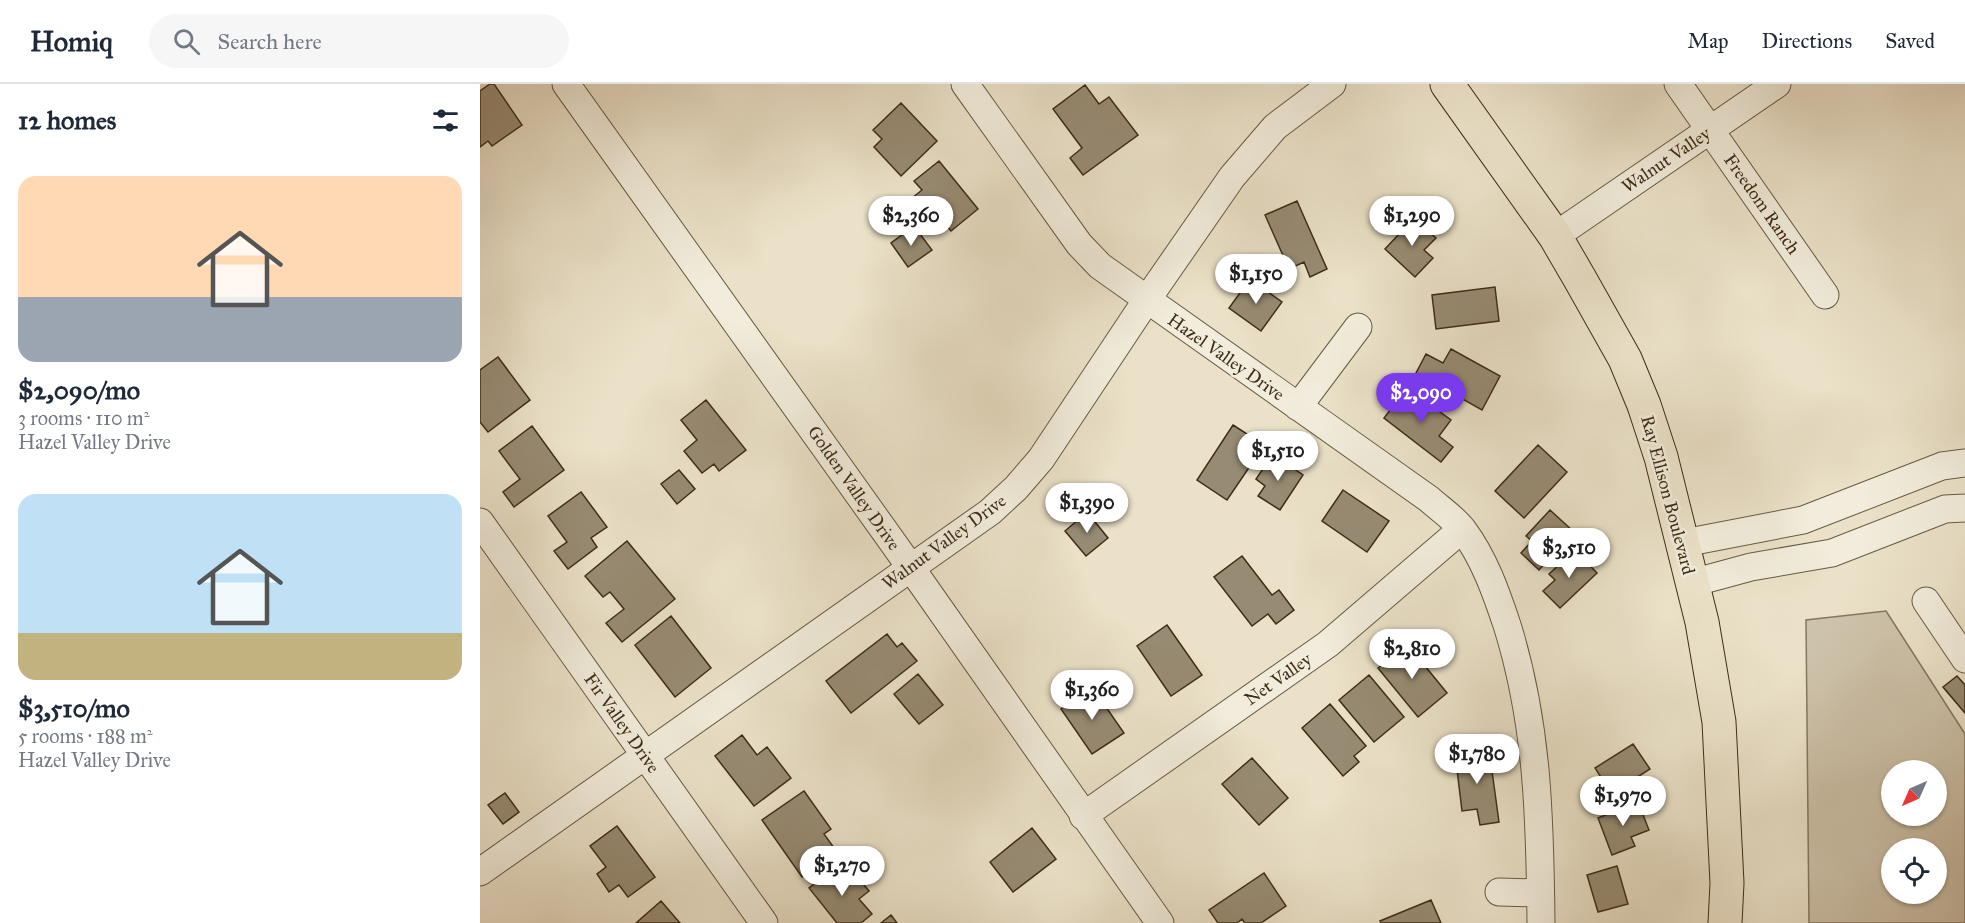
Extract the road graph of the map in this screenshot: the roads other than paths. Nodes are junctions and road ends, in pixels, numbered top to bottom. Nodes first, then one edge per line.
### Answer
1 (566, 84) edge
2 (965, 84) edge
3 (1332, 84) edge
4 (1447, 84) edge
5 (1678, 84) edge
6 (1777, 84) edge
7 (1710, 130) junction
8 (1555, 236) junction
9 (1825, 295) dead end
10 (1146, 301) junction
11 (1358, 327) dead end
12 (1298, 407) junction
13 (1965, 464) edge
14 (1965, 508) edge
15 (480, 522) edge
16 (1462, 529) junction
17 (1684, 543) junction
18 (911, 568) junction
19 (1692, 583) junction
20 (1926, 601) dead end
21 (1965, 659) edge
22 (645, 756) junction
23 (1083, 816) junction
24 (480, 872) edge
25 (1499, 892) dead end
26 (1540, 893) junction
27 (764, 923) edge
28 (1160, 923) edge
29 (1541, 923) edge
30 (1725, 923) edge

1 - 18 street, Golden Valley Drive
2 - 10 street, Hazel Valley Drive
3 - 10 street, Walnut Valley Drive
4 - 8 main road, Ray Ellison Boulevard
5 - 7 street, Freedom Ranch
6 - 7 street, Walnut Valley
7 - 8 street, Walnut Valley
7 - 9 street, Freedom Ranch
8 - 17 main road, Ray Ellison Boulevard
10 - 12 street, Hazel Valley Drive
10 - 18 street, Walnut Valley Drive
11 - 12 street
12 - 16 street, Hazel Valley Drive
13 - 17 street
14 - 19 street
15 - 22 street, Fir Valley Drive
16 - 23 street, Net Valley
16 - 26 street, Hazel Valley Drive
17 - 19 main road, Ray Ellison Boulevard
18 - 22 street, Walnut Valley Drive
18 - 23 street, Golden Valley Drive
19 - 30 main road, Ray Ellison Boulevard
20 - 21 street
22 - 24 street, Walnut Valley Drive
22 - 27 street, Fir Valley Drive
23 - 28 street, Golden Valley Drive
25 - 26 street
26 - 29 street, Hazel Valley Drive

